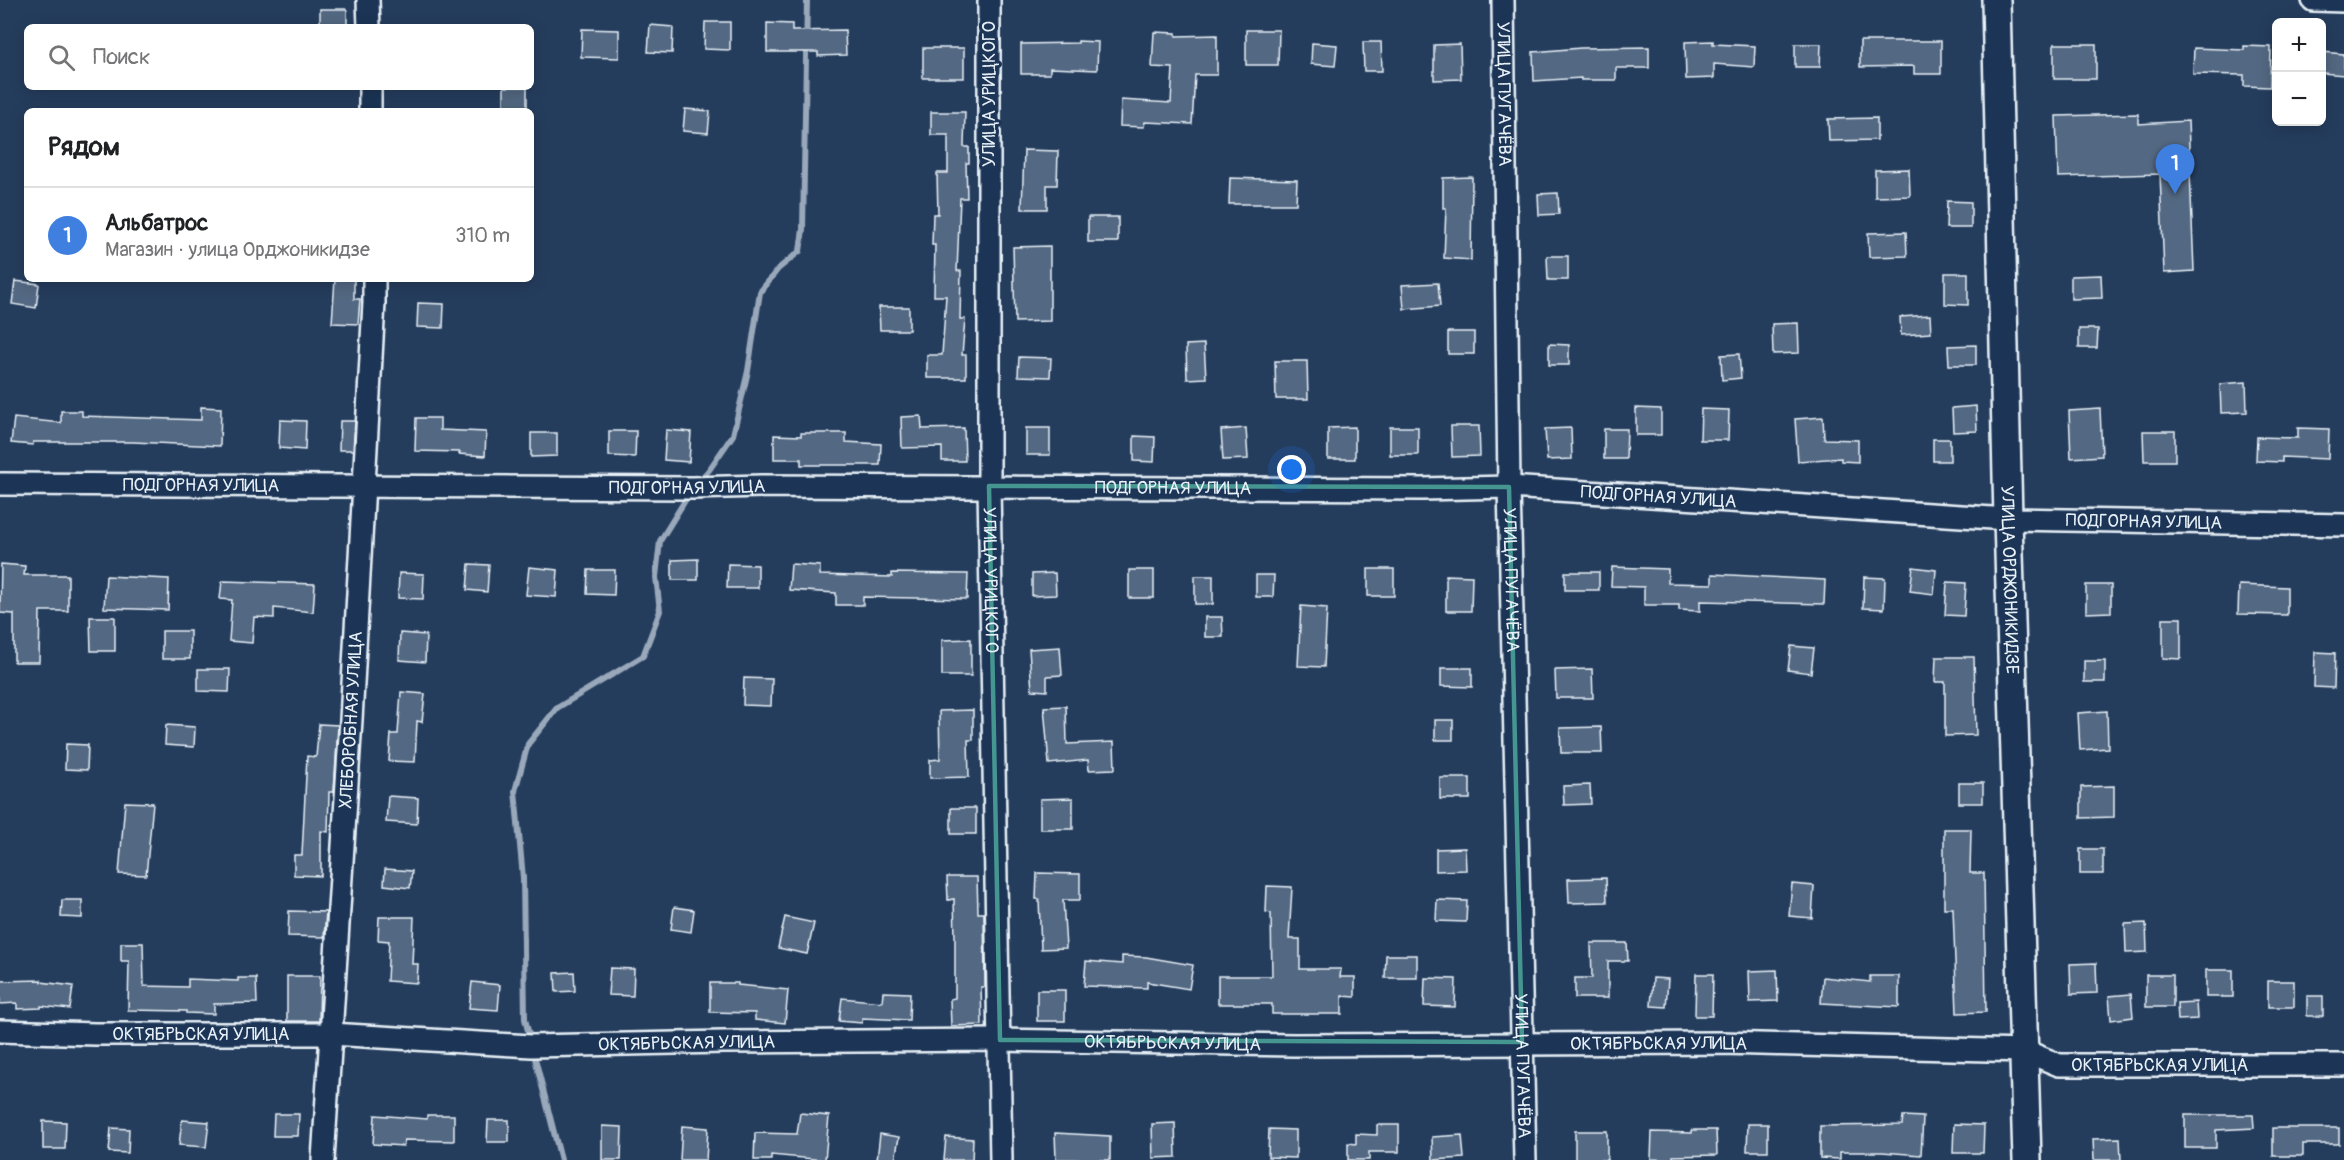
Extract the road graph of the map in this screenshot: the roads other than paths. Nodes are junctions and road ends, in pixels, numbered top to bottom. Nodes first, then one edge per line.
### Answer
1 (368, 0) edge
2 (989, 0) edge
3 (1503, 0) edge
4 (1996, 0) edge
5 (2313, 0) edge
6 (2344, 1) edge
7 (369, 24) edge
8 (370, 90) edge
9 (370, 108) edge
10 (374, 282) edge
11 (0, 484) edge
12 (989, 486) junction
13 (363, 487) junction
14 (1509, 487) junction
15 (2008, 519) junction
16 (2344, 525) edge
17 (0, 1031) edge
18 (331, 1034) junction
19 (1000, 1040) junction
20 (1522, 1042) junction
21 (2025, 1051) junction
22 (2344, 1065) edge
23 (323, 1160) edge
24 (1001, 1160) edge
25 (1525, 1160) edge
26 (2027, 1160) edge

1 - 7 street
2 - 12 street, УЛИЦА УРИЦКОГО
3 - 14 street, УЛИЦА ПУГАЧЁВА
4 - 15 street, УЛИЦА ОРДЖОНИКИДЗЕ
5 - 6 street
8 - 9 street
10 - 13 street, ХЛЕБОРОБНАЯ УЛИЦА
11 - 13 street, ПОДГОРНАЯ УЛИЦА
12 - 13 street, ПОДГОРНАЯ УЛИЦА
12 - 14 street, ПОДГОРНАЯ УЛИЦА
12 - 19 street, УЛИЦА УРИЦКОГО
13 - 18 street, ХЛЕБОРОБНАЯ УЛИЦА
14 - 15 street, ПОДГОРНАЯ УЛИЦА
14 - 20 street, УЛИЦА ПУГАЧЁВА
15 - 16 street, ПОДГОРНАЯ УЛИЦА
15 - 21 street, УЛИЦА ОРДЖОНИКИДЗЕ
17 - 18 street, ОКТЯБРЬСКАЯ УЛИЦА
18 - 19 street, ОКТЯБРЬСКАЯ УЛИЦА
18 - 23 street, ХЛЕБОРОБНАЯ УЛИЦА
19 - 20 street, ОКТЯБРЬСКАЯ УЛИЦА
19 - 24 street, УЛИЦА УРИЦКОГО
20 - 21 street, ОКТЯБРЬСКАЯ УЛИЦА
20 - 25 street, УЛИЦА ПУГАЧЁВА
21 - 22 street, ОКТЯБРЬСКАЯ УЛИЦА
21 - 26 street, УЛИЦА ОРДЖОНИКИДЗЕ

